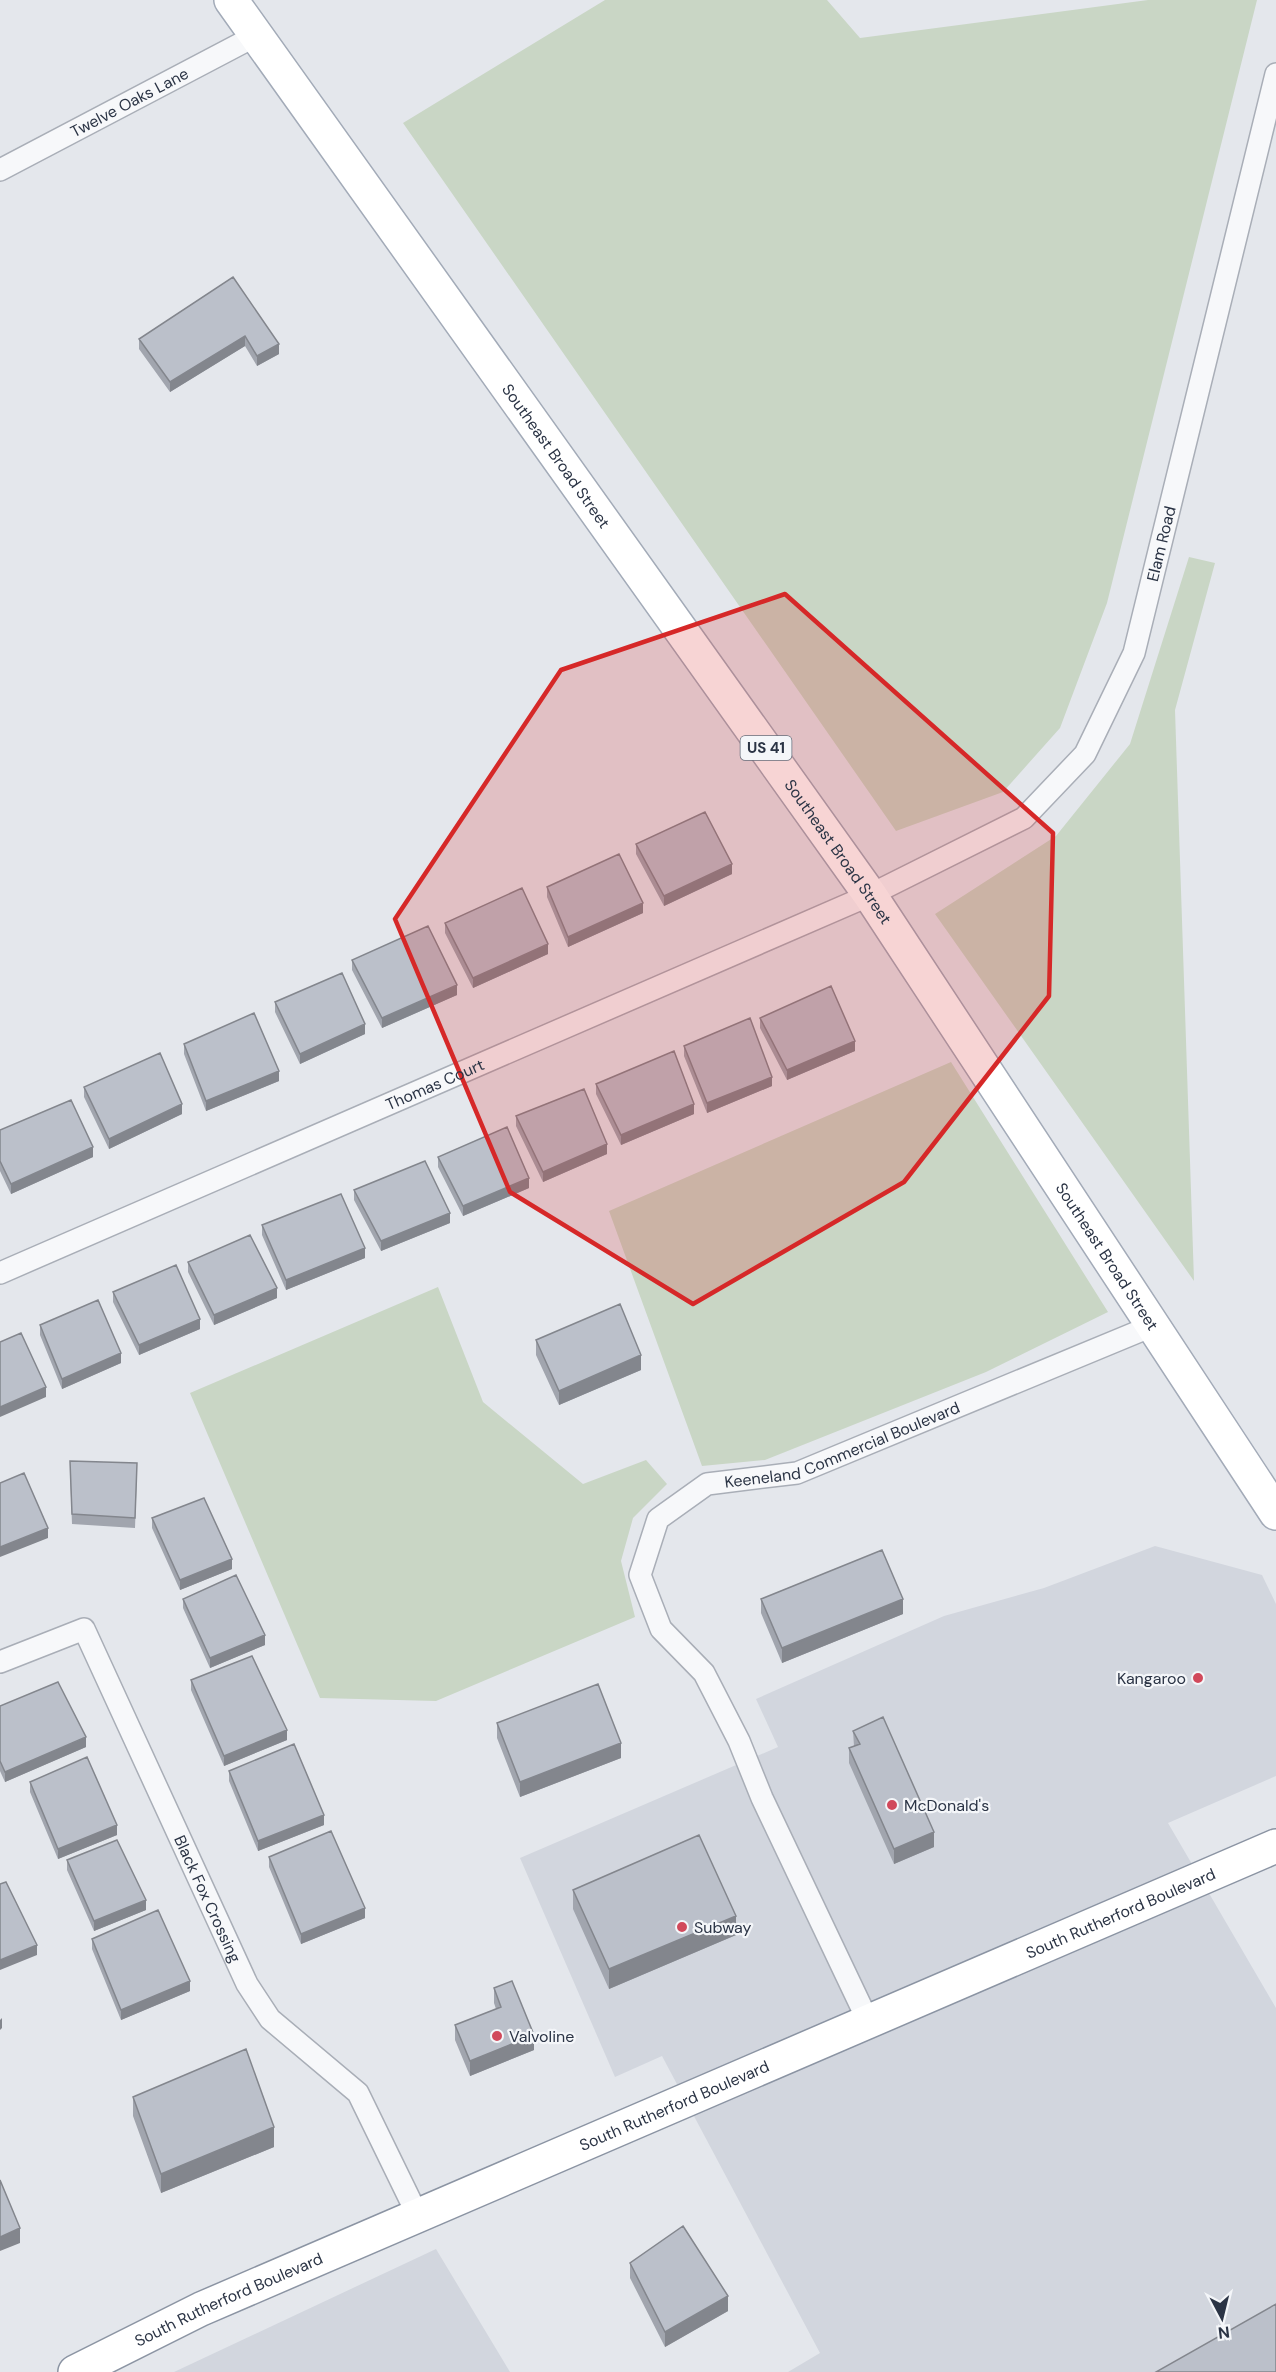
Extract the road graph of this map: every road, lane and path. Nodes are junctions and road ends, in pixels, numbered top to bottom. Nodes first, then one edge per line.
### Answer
1 (231, 0) edge
2 (257, 35) junction
3 (1276, 74) edge
4 (0, 170) edge
5 (870, 895) junction
6 (0, 1273) edge
7 (1152, 1326) junction
8 (1276, 1513) edge
9 (0, 1662) edge
10 (1276, 1846) edge
11 (868, 2021) junction
12 (417, 2214) junction
13 (75, 2372) edge

1 - 2 main road, Southeast Broad Street / US 41
2 - 4 street, Twelve Oaks Lane
2 - 5 main road, Southeast Broad Street / US 41
3 - 5 street, Elam Road
5 - 6 street, Thomas Court
5 - 7 main road, Southeast Broad Street / US 41
7 - 8 main road, Southeast Broad Street / US 41
7 - 11 street, Keeneland Commercial Boulevard
9 - 12 street, Black Fox Crossing
10 - 11 main road, South Rutherford Boulevard
11 - 12 main road, South Rutherford Boulevard
12 - 13 main road, South Rutherford Boulevard

